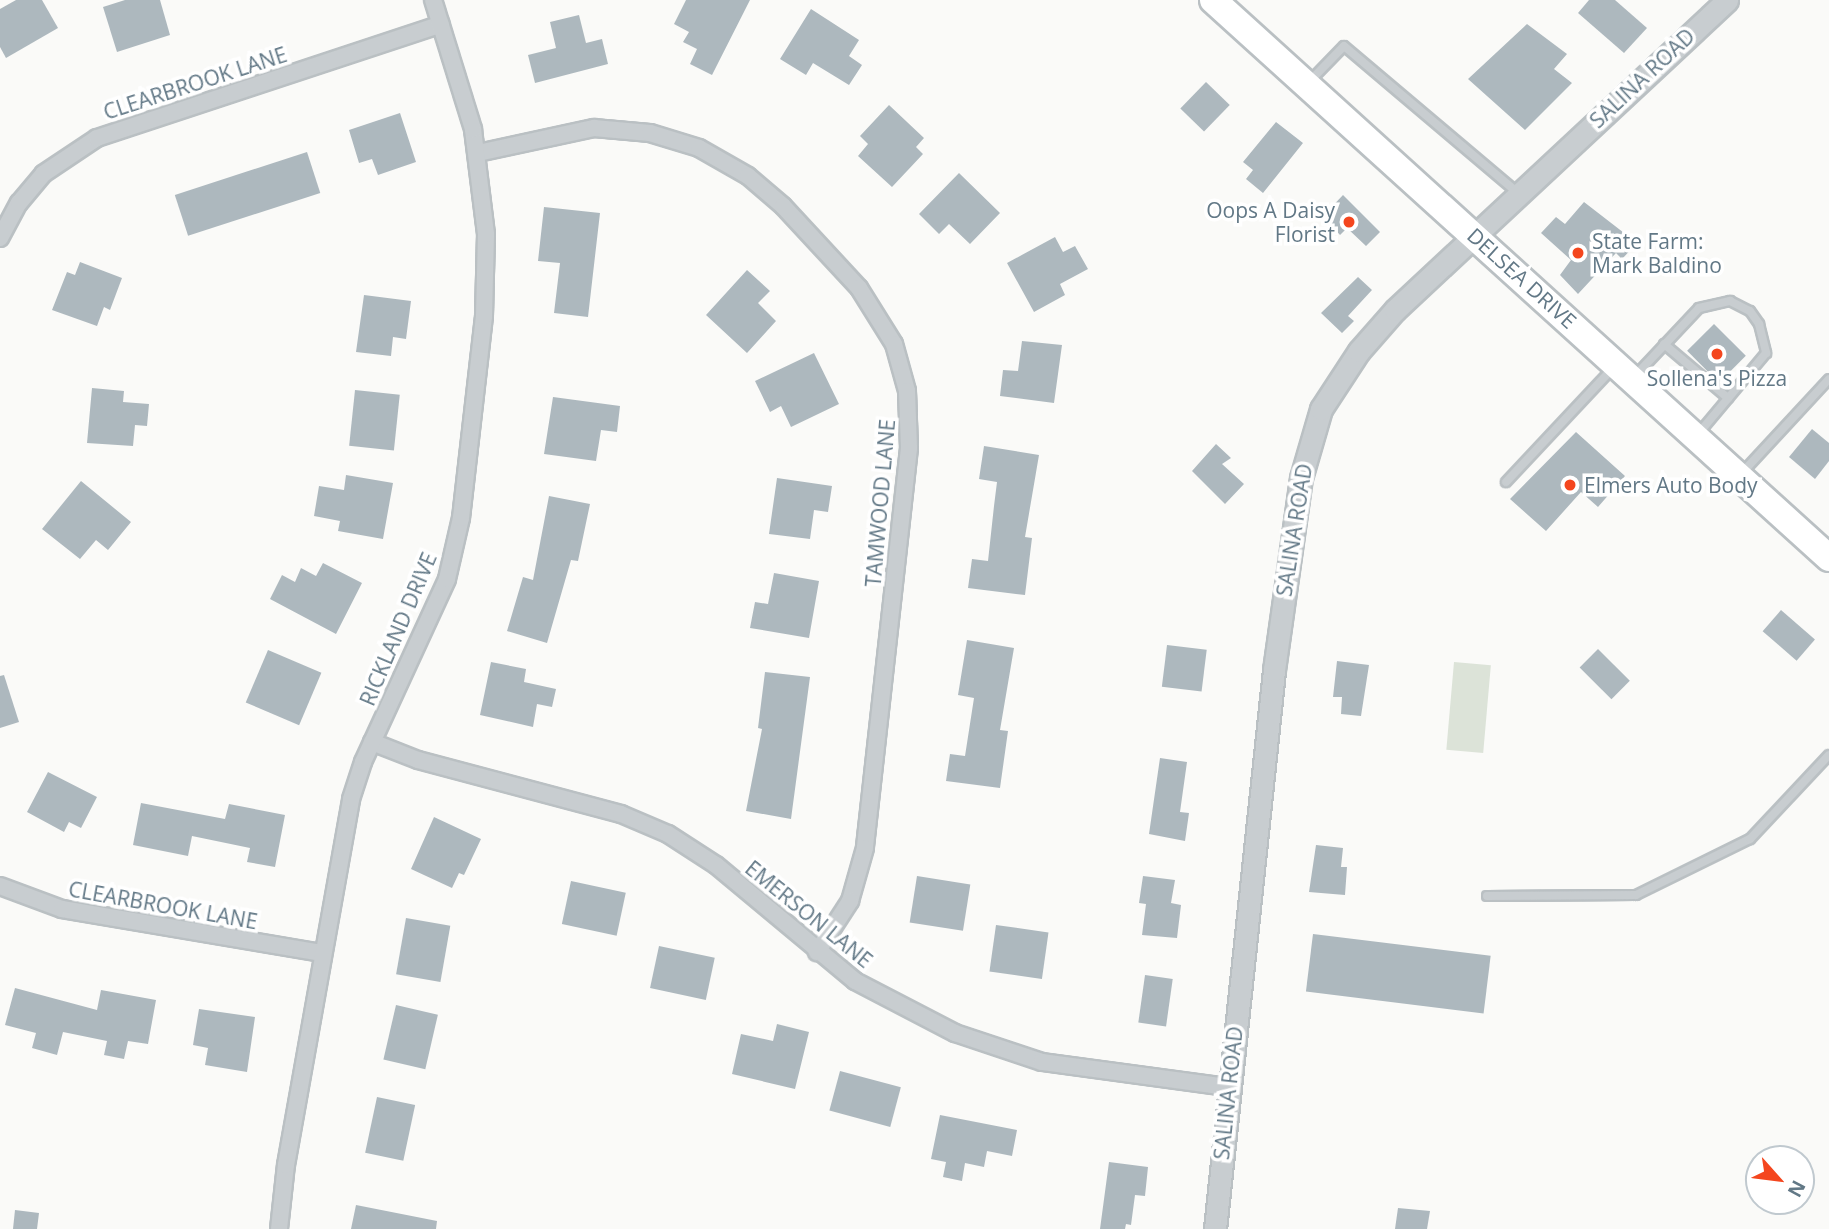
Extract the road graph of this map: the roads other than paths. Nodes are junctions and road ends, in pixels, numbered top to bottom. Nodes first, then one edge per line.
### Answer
1 (433, 0) edge
2 (1213, 0) edge
3 (1727, 0) edge
4 (441, 24) junction
5 (1307, 84) junction
6 (478, 153) junction
7 (1517, 192) junction
8 (1473, 233) junction
9 (0, 238) edge
10 (1664, 344) junction
11 (1625, 372) junction
12 (1829, 379) edge
13 (1728, 398) junction
14 (1696, 436) junction
15 (1739, 476) junction
16 (1506, 482) dead end
17 (1829, 558) edge
18 (372, 742) junction
19 (1829, 755) edge
20 (0, 886) edge
21 (1487, 896) dead end
22 (817, 952) junction
23 (322, 953) junction
24 (1228, 1087) junction
25 (279, 1229) edge
26 (1215, 1229) edge

1 - 4 street, RICKLAND DRIVE
2 - 5 main road, DELSEA DRIVE
3 - 7 street, SALINA ROAD
4 - 6 street, RICKLAND DRIVE
4 - 9 street, CLEARBROOK LANE
5 - 7 lane
5 - 8 main road, DELSEA DRIVE
6 - 18 street, RICKLAND DRIVE
6 - 22 street, TAMWOOD LANE
7 - 8 street, SALINA ROAD
8 - 11 main road, DELSEA DRIVE
8 - 24 street, SALINA ROAD
10 - 11 lane
10 - 13 lane
10 - 13 lane
11 - 14 main road, DELSEA DRIVE
11 - 16 lane
12 - 15 lane
13 - 14 lane
14 - 15 main road, DELSEA DRIVE
15 - 17 main road, DELSEA DRIVE
18 - 22 street, EMERSON LANE
18 - 23 street, RICKLAND DRIVE
19 - 21 lane
20 - 23 street, CLEARBROOK LANE
22 - 24 street, EMERSON LANE
23 - 25 street, RICKLAND DRIVE
24 - 26 street, SALINA ROAD

